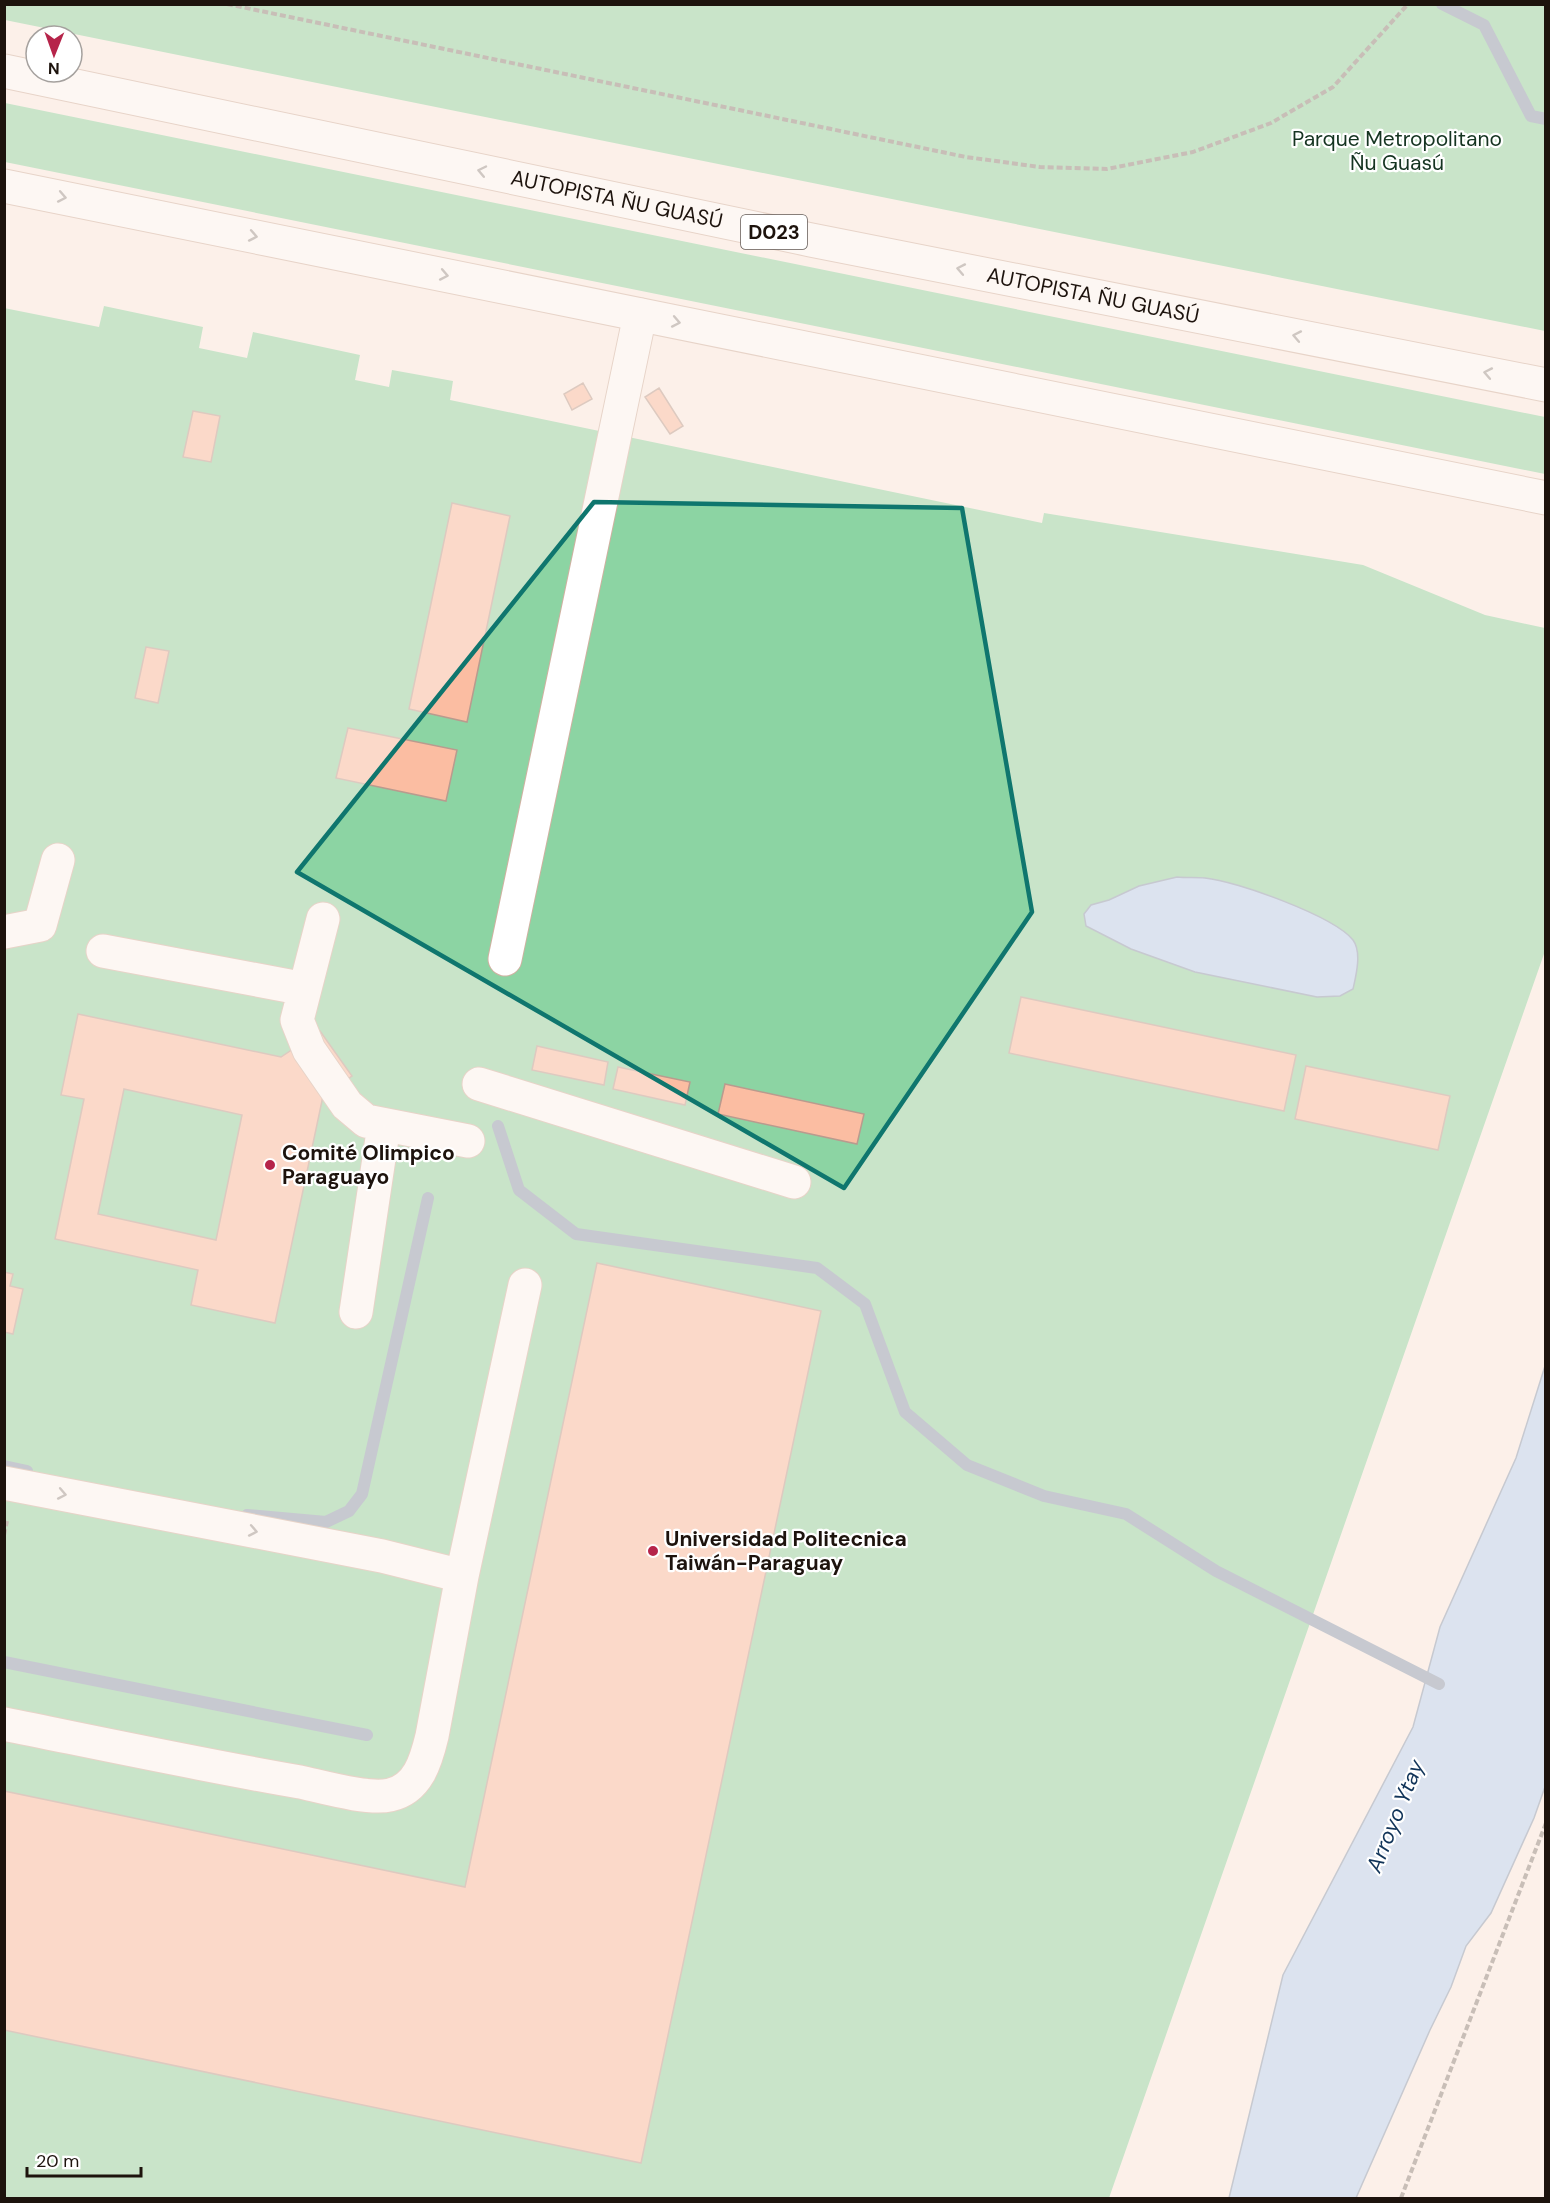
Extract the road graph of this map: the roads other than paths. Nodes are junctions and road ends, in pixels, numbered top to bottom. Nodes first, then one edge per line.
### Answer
1 (4, 71) edge
2 (4, 186) edge
3 (640, 315) junction
4 (1545, 385) edge
5 (1545, 498) edge
6 (58, 860) dead end
7 (323, 919) dead end
8 (4, 932) edge
9 (103, 951) dead end
10 (505, 960) dead end
11 (305, 989) junction
12 (479, 1084) dead end
13 (384, 1125) junction
14 (468, 1141) dead end
15 (794, 1182) dead end
16 (525, 1285) dead end
17 (356, 1312) dead end
18 (4, 1483) edge
19 (462, 1576) junction
20 (4, 1724) edge

4 -> 1 main road, AUTOPISTA ÑU GUASÚ / D023
2 -> 3 main road
3 -> 5 main road
3 - 10 main road
6 - 8 main road
7 - 11 main road
9 - 11 main road
11 - 13 main road
12 - 15 main road
13 - 14 main road
13 - 17 main road
16 - 19 main road
18 -> 19 main road
19 - 20 main road

